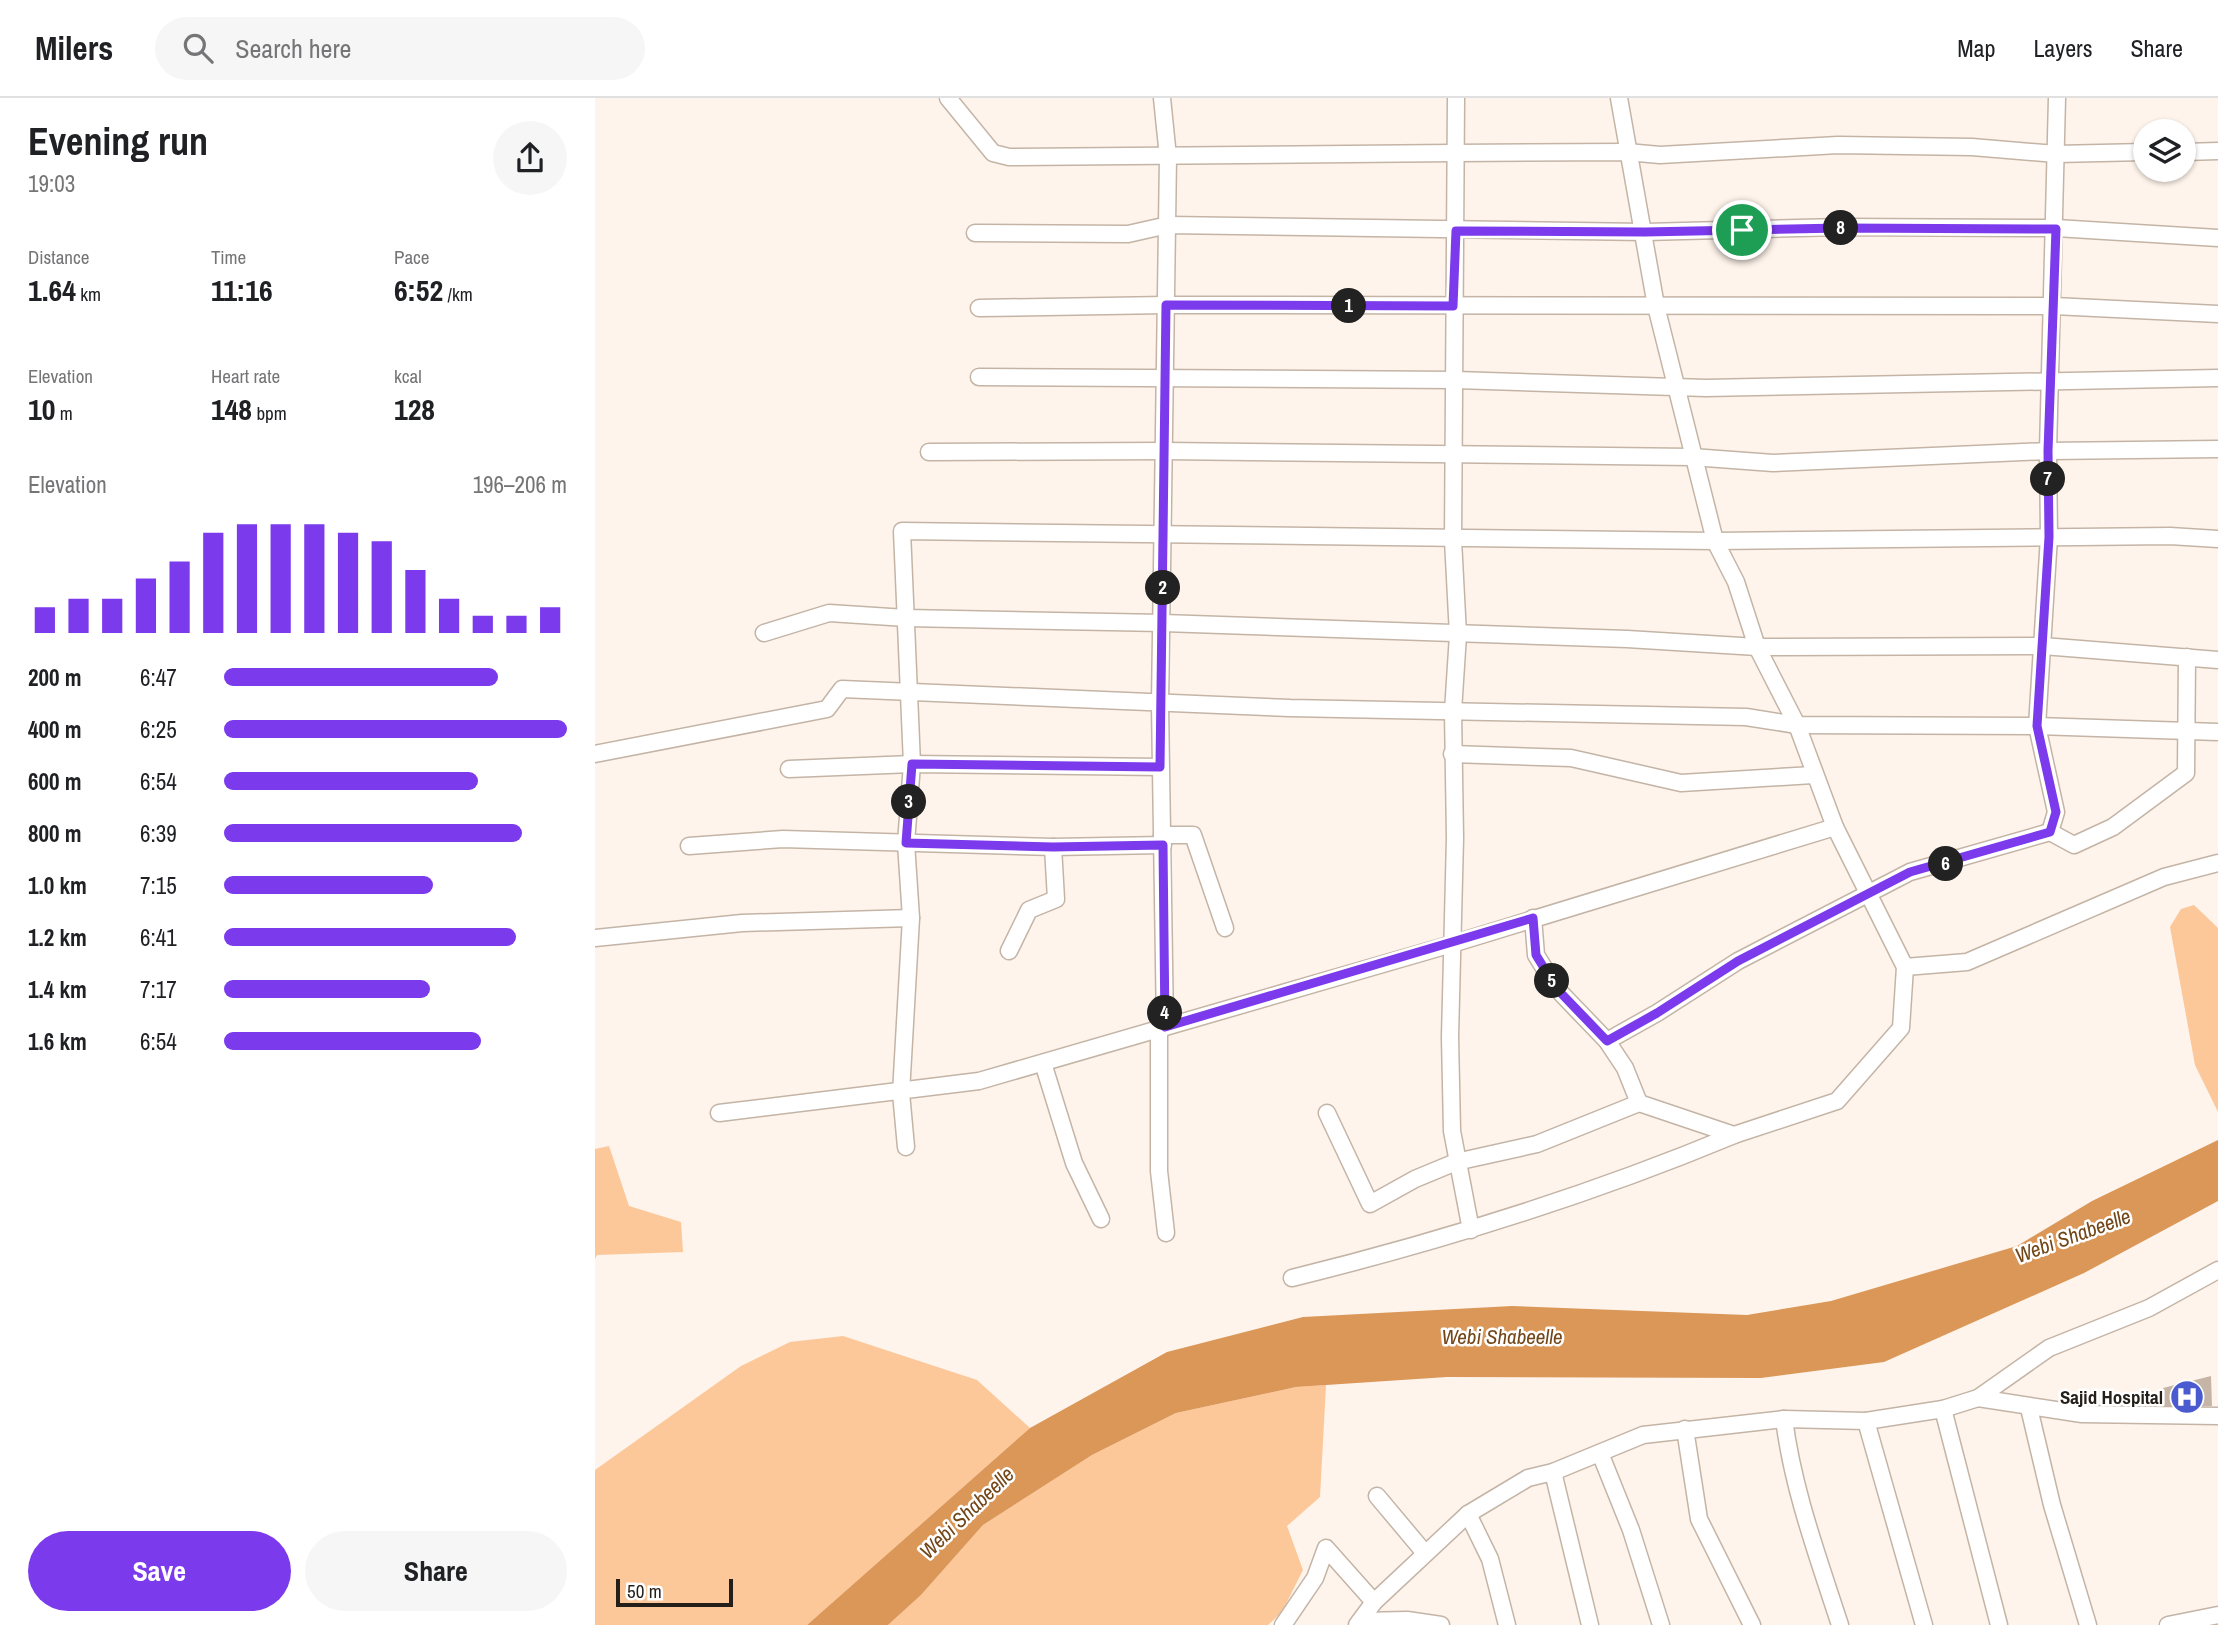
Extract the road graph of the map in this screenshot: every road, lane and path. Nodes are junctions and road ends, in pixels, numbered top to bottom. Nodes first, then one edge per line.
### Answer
1 (949, 98) edge
2 (1162, 98) edge
3 (1456, 98) edge
4 (1619, 98) edge
5 (2057, 98) edge
6 (2218, 151) edge
7 (1627, 152) junction
8 (2133, 152) edge
9 (2196, 152) edge
10 (1454, 153) junction
11 (2056, 154) junction
12 (1168, 157) junction
13 (1168, 225) junction
14 (2056, 229) junction
15 (1456, 231) junction
16 (1645, 232) junction
17 (975, 233) dead end
18 (2218, 237) edge
19 (1166, 305) junction
20 (1453, 306) junction
21 (1656, 306) junction
22 (2054, 306) junction
23 (979, 308) dead end
24 (2218, 314) edge
25 (979, 377) dead end
26 (2218, 378) edge
27 (1163, 379) junction
28 (2052, 379) junction
29 (1456, 380) junction
30 (1676, 385) junction
31 (2218, 449) edge
32 (1164, 451) junction
33 (2048, 451) junction
34 (929, 452) dead end
35 (1455, 456) junction
36 (1692, 457) junction
37 (1164, 534) junction
38 (2049, 537) junction
39 (2218, 539) edge
40 (1453, 540) junction
41 (1716, 541) junction
42 (906, 618) junction
43 (1163, 623) junction
44 (764, 634) dead end
45 (1458, 635) junction
46 (2043, 646) junction
47 (1757, 647) junction
48 (2187, 657) junction
49 (2218, 660) edge
50 (907, 692) junction
51 (1160, 704) junction
52 (1453, 711) junction
53 (1797, 725) junction
54 (2037, 726) junction
55 (2186, 732) junction
56 (2218, 732) edge
57 (595, 754) edge
58 (1452, 754) junction
59 (912, 764) junction
60 (1160, 767) junction
61 (789, 769) dead end
62 (1814, 775) junction
63 (1835, 827) junction
64 (2050, 832) junction
65 (1162, 840) junction
66 (906, 843) junction
67 (689, 846) dead end
68 (1053, 847) junction
69 (2218, 863) edge
70 (1870, 893) junction
71 (911, 918) junction
72 (1533, 918) junction
73 (1225, 928) dead end
74 (595, 938) edge
75 (1452, 944) junction
76 (1009, 951) dead end
77 (1905, 967) junction
78 (1162, 1028) junction
79 (1607, 1041) junction
80 (1043, 1063) junction
81 (901, 1093) junction
82 (1639, 1103) junction
83 (719, 1113) dead end
84 (1327, 1113) dead end
85 (1734, 1135) junction
86 (905, 1147) dead end
87 (1456, 1162) junction
88 (1101, 1219) dead end
89 (1471, 1230) junction
90 (1165, 1233) dead end
91 (2218, 1270) edge
92 (1292, 1278) dead end
93 (1978, 1398) junction
94 (2029, 1408) junction
95 (1943, 1409) junction
96 (2218, 1416) edge
97 (1784, 1419) junction
98 (1866, 1421) junction
99 (1685, 1429) junction
100 (1600, 1453) junction
101 (1553, 1472) junction
102 (1377, 1496) dead end
103 (1468, 1514) junction
104 (1424, 1552) junction
105 (1374, 1602) junction
106 (2218, 1615) edge
107 (1359, 1623) edge
108 (1283, 1625) edge
109 (1441, 1625) edge
110 (1507, 1625) edge
111 (1591, 1625) edge
112 (1661, 1625) edge
113 (1752, 1625) edge
114 (1840, 1625) edge
115 (1924, 1625) edge
116 (1999, 1625) edge
117 (2088, 1625) edge
118 (2168, 1625) edge

1 - 12 street
2 - 12 street
3 - 10 street
4 - 7 street
5 - 11 street
6 - 9 street
7 - 10 street
7 - 11 street
7 - 16 street
8 - 11 street
10 - 12 street
10 - 15 street
11 - 14 street
12 - 13 street
13 - 15 street
13 - 17 street
13 - 19 street
14 - 16 street
14 - 18 street
14 - 22 street
15 - 16 street
15 - 20 street
16 - 21 street
19 - 20 street
19 - 23 street
19 - 27 street
20 - 21 street
20 - 29 street
21 - 22 street
21 - 30 street
22 - 24 street
22 - 28 street
25 - 27 street
26 - 28 street
27 - 29 street
27 - 32 street
28 - 30 street
28 - 33 street
29 - 30 street
29 - 35 street
30 - 36 street
31 - 33 street
32 - 34 street
32 - 35 street
32 - 37 street
33 - 36 street
33 - 38 street
35 - 36 street
35 - 40 street
36 - 41 street
37 - 40 street
37 - 42 street
37 - 43 street
38 - 39 street
38 - 41 street
38 - 46 street
40 - 41 street
40 - 45 street
41 - 47 street
42 - 43 street
42 - 44 street
42 - 50 street
43 - 45 street
43 - 51 street
45 - 47 street
45 - 52 street
46 - 47 street
46 - 48 street
46 - 54 street
47 - 53 street
48 - 49 street
48 - 55 street
50 - 51 street
50 - 57 street
50 - 59 street
51 - 52 street
51 - 60 street
52 - 53 street
52 - 58 street
53 - 54 street
53 - 62 street
54 - 55 street
54 - 64 street
55 - 56 street
55 - 64 street
58 - 62 street
58 - 75 street
59 - 60 street
59 - 61 street
59 - 66 street
60 - 65 street
62 - 63 street
63 - 70 street
63 - 72 street
64 - 70 street
65 - 68 street
65 - 73 street
65 - 78 street
66 - 67 street
66 - 68 street
66 - 71 street
68 - 76 street
69 - 77 street
70 - 77 street
70 - 79 street
71 - 74 street
71 - 81 street
72 - 75 street
72 - 79 street
75 - 78 street
75 - 87 street
77 - 85 street
78 - 80 street
78 - 90 street
79 - 82 street
80 - 81 street
80 - 88 street
81 - 83 street
81 - 86 street
82 - 85 street
82 - 87 street
84 - 87 street
85 - 89 street
87 - 89 street
89 - 92 street
91 - 93 street
93 - 94 street
93 - 95 street
94 - 96 street
94 - 117 street
95 - 98 street
95 - 116 street
97 - 98 street
97 - 99 street
97 - 114 street
98 - 115 street
99 - 100 street
99 - 113 street
100 - 101 street
100 - 112 street
101 - 103 street
101 - 111 street
102 - 104 street
103 - 104 street
103 - 110 street
104 - 105 street
105 - 107 street
105 - 108 street
106 - 118 street
107 - 109 street

